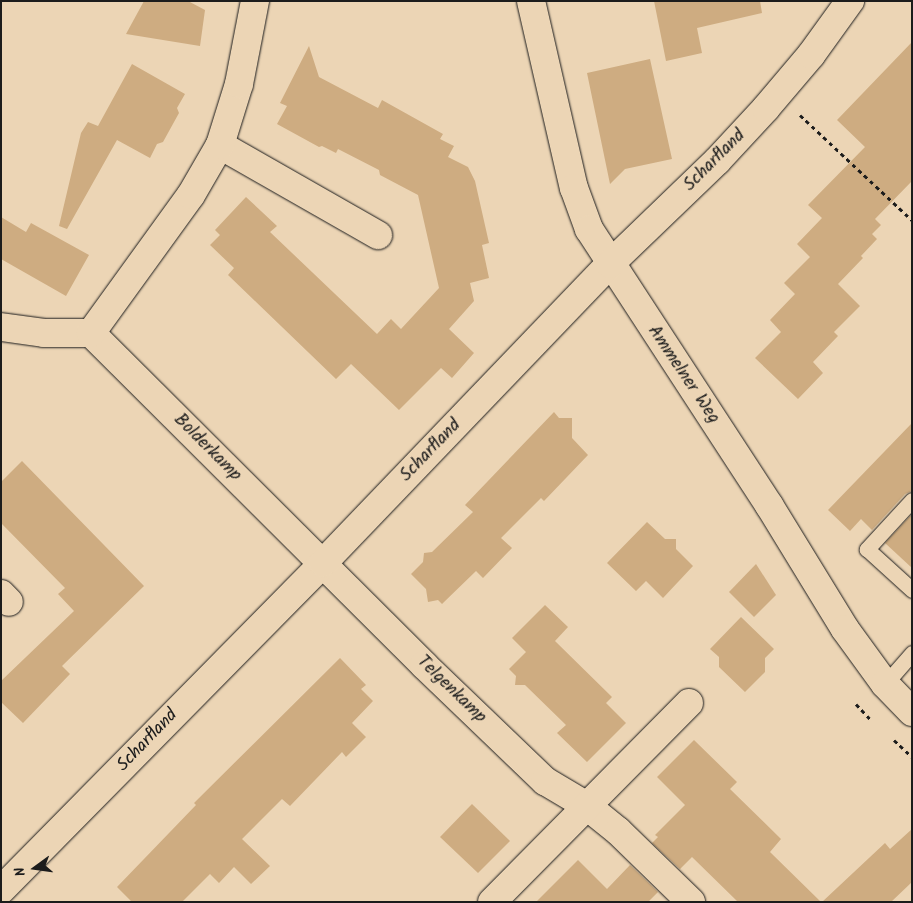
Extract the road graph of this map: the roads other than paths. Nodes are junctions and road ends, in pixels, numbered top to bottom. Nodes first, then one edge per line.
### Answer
1 (255, 1) edge
2 (531, 1) edge
3 (850, 1) edge
4 (220, 145) junction
5 (378, 235) dead end
6 (610, 264) junction
7 (1, 327) edge
8 (90, 333) junction
9 (912, 500) edge
10 (323, 563) junction
11 (912, 590) edge
12 (912, 653) edge
13 (885, 684) junction
14 (689, 703) dead end
15 (912, 712) edge
16 (587, 806) junction
17 (1, 890) edge
18 (492, 902) edge
19 (691, 902) edge

1 - 4 street
2 - 6 street, Ammelner Weg
3 - 6 street, Scharfland
4 - 5 street
4 - 8 street
6 - 10 street, Scharfland
6 - 13 street, Ammelner Weg
7 - 8 street
8 - 10 street, Bolderkamp
9 - 11 lane
10 - 16 street, Telgenkamp
10 - 17 street, Scharfland
12 - 13 lane
13 - 15 street, Ammelner Weg
14 - 16 street
16 - 18 street
16 - 19 street, Telgenkamp

